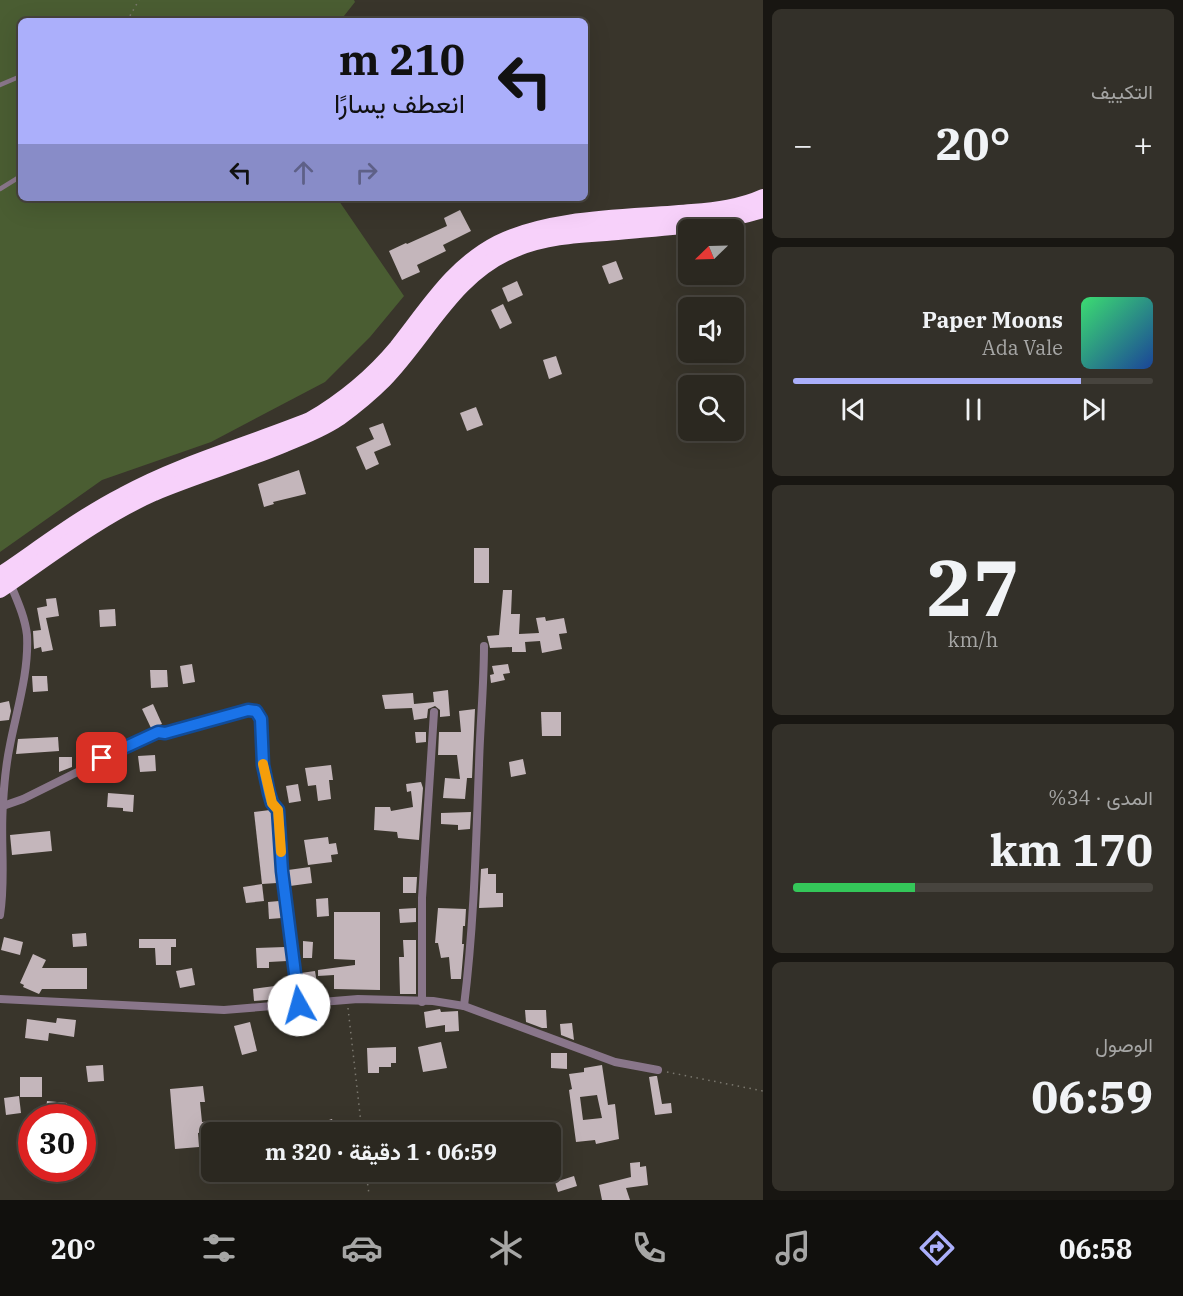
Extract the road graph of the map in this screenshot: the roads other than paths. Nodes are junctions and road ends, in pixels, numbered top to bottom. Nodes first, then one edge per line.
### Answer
1 (18, 77) edge
2 (0, 85) edge
3 (18, 178) edge
4 (0, 189) edge
5 (763, 197) edge
6 (763, 210) edge
7 (3, 583) edge
8 (484, 646) dead end
9 (434, 712) dead end
10 (3, 806) junction
11 (0, 915) edge
12 (0, 999) edge
13 (422, 1002) junction
14 (299, 1005) junction
15 (464, 1006) junction
16 (658, 1070) road end

1 - 2 lane
3 - 4 lane
5 - 7 highway
6 - 7 highway
7 - 10 street
8 - 15 street
9 - 13 street
10 - 11 street
10 - 14 street
12 - 14 street
13 - 14 street
13 - 15 street
15 - 16 street

